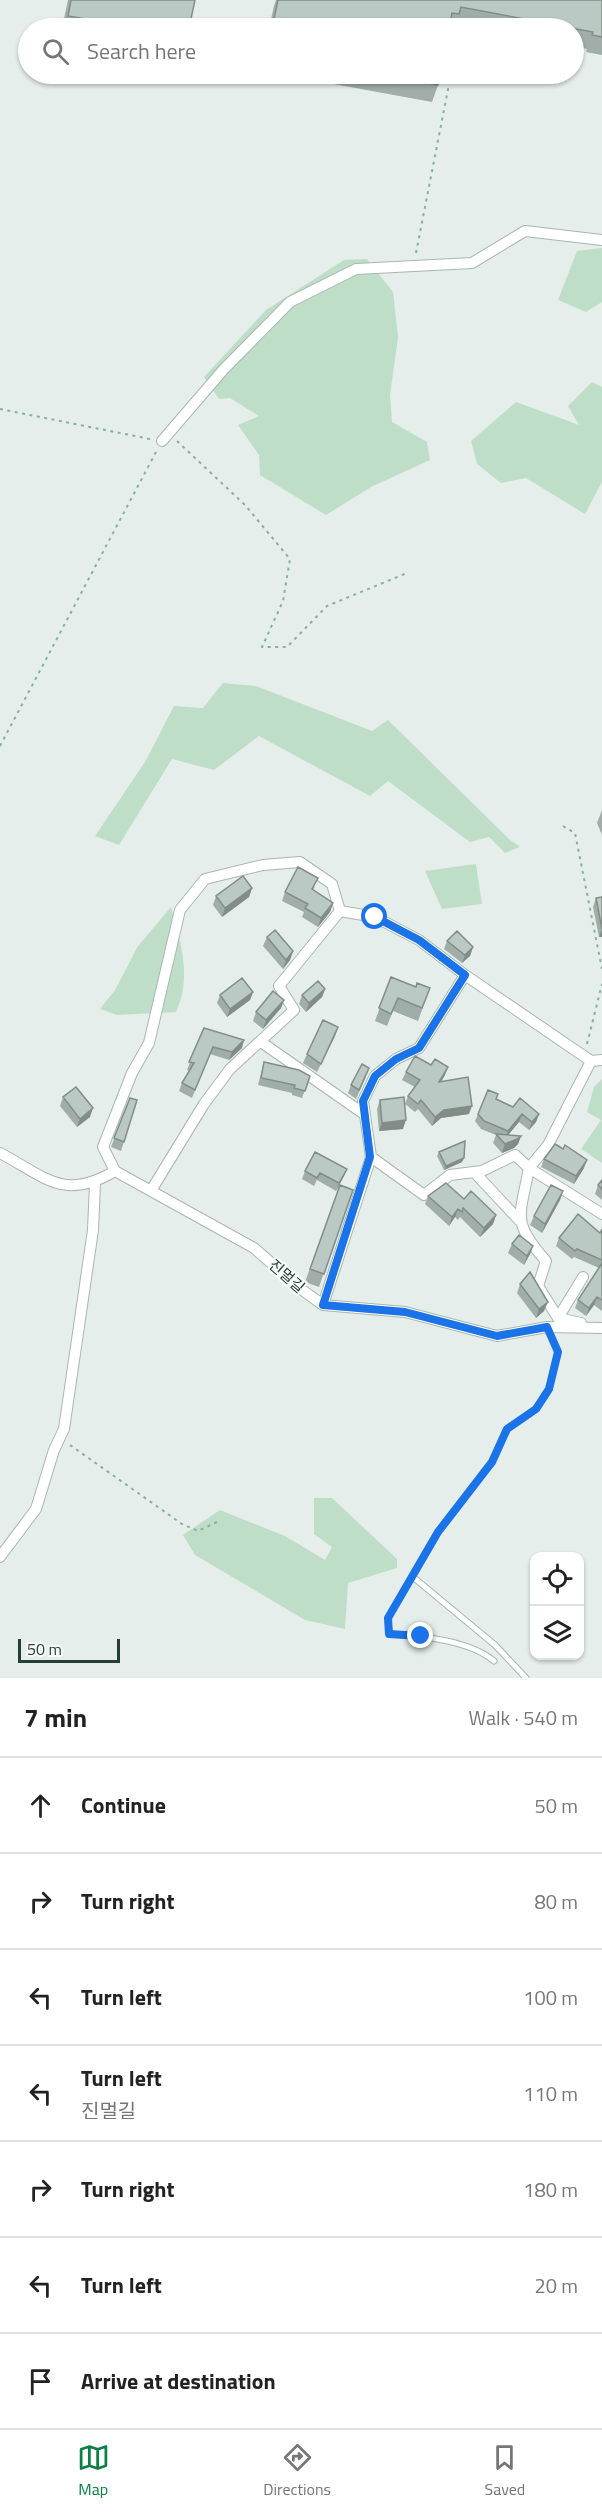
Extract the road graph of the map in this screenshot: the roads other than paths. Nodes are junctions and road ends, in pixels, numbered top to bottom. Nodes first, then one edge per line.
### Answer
1 (602, 240) edge
2 (165, 437) road end
3 (340, 911) junction
4 (465, 975) junction
5 (261, 1042) junction
6 (592, 1059) edge
7 (364, 1114) junction
8 (0, 1153) edge
9 (370, 1157) junction
10 (529, 1168) junction
11 (115, 1171) junction
12 (474, 1172) junction
13 (95, 1183) junction
14 (152, 1189) junction
15 (602, 1214) edge
16 (519, 1220) junction
17 (583, 1277) dead end
18 (323, 1305) junction
19 (558, 1318) junction
20 (547, 1327) junction
21 (601, 1328) edge
22 (0, 1557) edge
23 (413, 1577) junction
24 (494, 1661) dead end
25 (526, 1678) edge

1 - 2 street
3 - 4 street
3 - 5 street
3 - 11 street
4 - 6 street
4 - 7 street
5 - 7 street
5 - 14 street
6 - 10 street
7 - 9 street
8 - 13 street
9 - 12 street
9 - 18 street
10 - 12 street
10 - 15 street
10 - 16 street
11 - 13 street
11 - 14 street, 진멀길
12 - 16 street
13 - 22 street
14 - 18 street, 진멀길
16 - 19 street
17 - 19 street
18 - 20 street
19 - 21 street
20 - 21 street
20 - 23 lane
23 - 24 lane
23 - 25 lane

